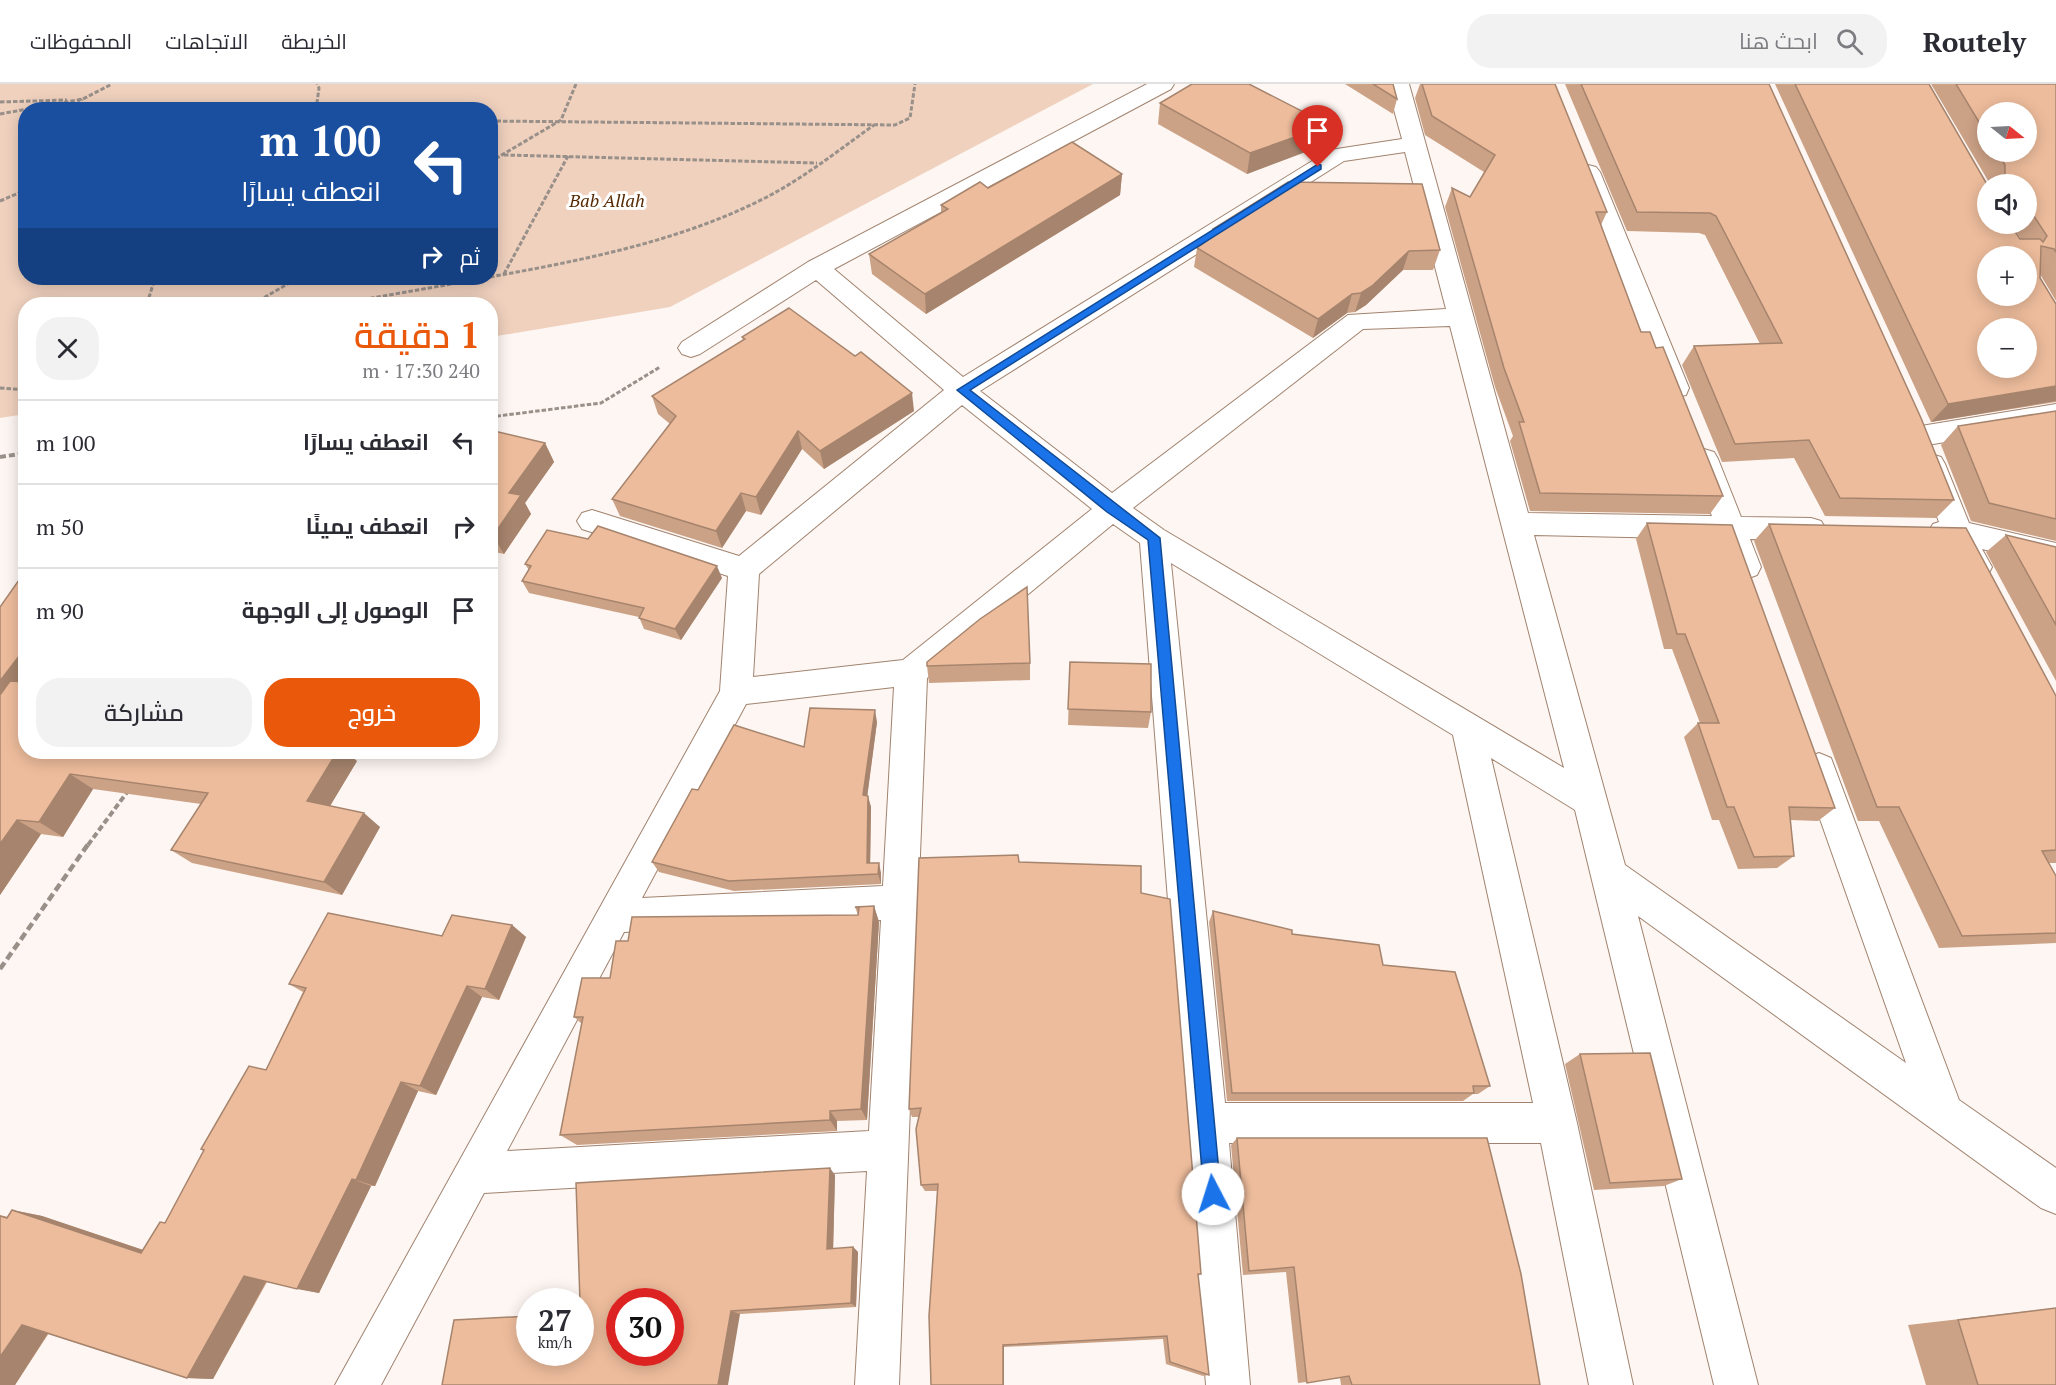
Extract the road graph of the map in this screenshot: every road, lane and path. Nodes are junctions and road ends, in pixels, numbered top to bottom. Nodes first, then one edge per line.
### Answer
1 (112, 84) edge
2 (317, 84) edge
3 (576, 84) edge
4 (915, 84) edge
5 (1163, 84) edge
6 (1398, 84) edge
7 (83, 99) junction
8 (0, 102) edge
9 (66, 102) edge
10 (80, 102) edge
11 (317, 102) edge
12 (18, 111) edge
13 (0, 114) edge
14 (561, 120) junction
15 (498, 121) edge
16 (875, 124) junction
17 (1415, 144) junction
18 (1580, 151) edge
19 (504, 154) junction
20 (568, 156) junction
21 (498, 157) edge
22 (818, 163) junction
23 (18, 193) edge
24 (0, 201) edge
25 (817, 268) junction
26 (503, 274) junction
27 (498, 275) edge
28 (286, 285) edge
29 (446, 285) edge
30 (265, 297) edge
31 (378, 297) edge
32 (1461, 317) junction
33 (691, 348) joint
34 (0, 388) edge
35 (18, 389) edge
36 (962, 390) junction
37 (2056, 414) edge
38 (498, 416) edge
39 (18, 454) edge
40 (0, 457) edge
41 (1111, 509) junction
42 (592, 521) dead end
43 (1518, 524) junction
44 (1732, 528) junction
45 (1839, 530) edge
46 (1910, 531) edge
47 (1958, 532) junction
48 (1154, 538) junction
49 (2056, 555) edge
50 (744, 569) junction
51 (1990, 594) edge
52 (1756, 595) edge
53 (911, 672) junction
54 (736, 692) junction
55 (1467, 726) junction
56 (1809, 741) edge
57 (129, 789) edge
58 (1587, 798) junction
59 (1610, 875) junction
60 (900, 902) junction
61 (613, 916) junction
62 (0, 969) edge
63 (1943, 1111) junction
64 (1207, 1123) junction
65 (1557, 1123) junction
66 (889, 1150) junction
67 (472, 1173) junction
68 (2056, 1193) edge
69 (357, 1385) edge
70 (877, 1385) edge
71 (1228, 1385) edge
72 (1611, 1385) edge
73 (1736, 1385) edge

1 - 7 path
2 - 11 path
3 - 14 path
4 - 16 path
5 - 25 street
6 - 17 street
7 - 8 path
7 - 9 path
7 - 10 path
12 - 13 path
14 - 15 path
14 - 16 path
14 - 19 path
16 - 22 path
17 - 32 street
17 - 36 street
18 - 44 street
19 - 20 path
19 - 21 path
20 - 22 path
20 - 26 path
22 - 26 path
23 - 24 path
25 - 33 street
25 - 36 street
26 - 27 path
28 - 30 path
29 - 31 path
32 - 41 street
32 - 43 street
33 - 38 path
34 - 35 path
36 - 41 street
36 - 50 street
37 - 47 street
39 - 40 path
41 - 48 street
41 - 53 street
42 - 50 street
43 - 44 street
43 - 58 street
44 - 45 street
44 - 52 street
46 - 47 street
47 - 49 street
47 - 51 street
48 - 55 street
48 - 64 street
50 - 54 street
53 - 54 street
53 - 60 street
54 - 61 street
55 - 58 street
55 - 65 street
56 - 63 street
57 - 62 path
58 - 59 street
59 - 63 street
59 - 73 street
60 - 61 street
60 - 66 street
61 - 67 street
63 - 68 street
64 - 65 street
64 - 71 street
65 - 72 street
66 - 67 street
66 - 70 street
67 - 69 street

